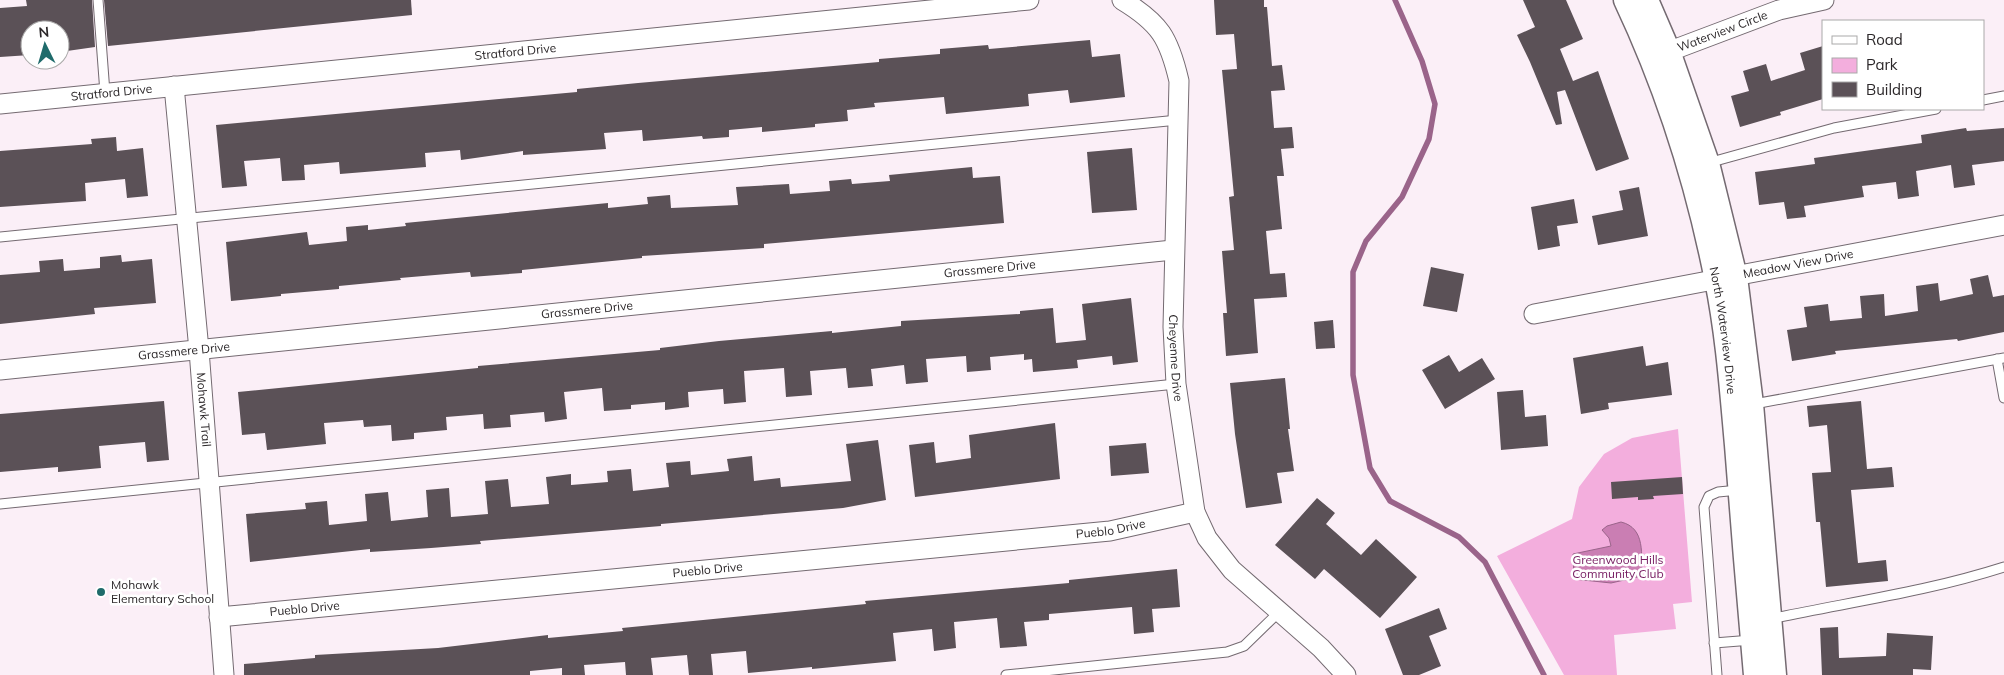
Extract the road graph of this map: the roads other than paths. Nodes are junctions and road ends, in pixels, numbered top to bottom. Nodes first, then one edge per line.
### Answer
1 (98, 0) edge
2 (1029, 0) edge
3 (1122, 0) edge
4 (1625, 0) edge
5 (1647, 0) edge
6 (1824, 0) edge
7 (1660, 55) junction
8 (174, 86) junction
9 (105, 93) junction
10 (2004, 96) edge
11 (1984, 100) edge
12 (0, 104) edge
13 (1931, 110) edge
14 (1178, 120) junction
15 (1708, 163) junction
16 (187, 218) junction
17 (2004, 225) edge
18 (0, 237) edge
19 (1173, 250) junction
20 (1726, 278) junction
21 (1534, 314) dead end
22 (199, 350) junction
23 (2001, 358) edge
24 (0, 370) edge
25 (1176, 384) junction
26 (2004, 398) edge
27 (1752, 404) junction
28 (208, 483) junction
29 (1739, 490) junction
30 (0, 504) edge
31 (1195, 512) junction
32 (2004, 567) edge
33 (1279, 612) junction
34 (220, 617) junction
35 (1770, 619) junction
36 (1752, 640) junction
37 (1714, 643) junction
38 (224, 675) edge
39 (1006, 675) edge
40 (1346, 675) edge
41 (1717, 675) edge
42 (1755, 675) edge
43 (1775, 675) edge

1 - 9 lane
2 - 8 street, Stratford Drive
3 - 14 street, Cheyenne Drive
4 - 7 street, North Waterview Drive
5 - 7 street, North Waterview Drive
6 - 7 street, Waterview Circle
7 - 15 street, North Waterview Drive
7 - 20 street, North Waterview Drive
8 - 9 street, Stratford Drive
8 - 16 street, Mohawk Trail
9 - 12 street, Stratford Drive
10 - 11 lane
13 - 15 lane
14 - 16 lane
14 - 19 street, Cheyenne Drive
15 - 20 street, North Waterview Drive
16 - 18 lane
16 - 22 street, Mohawk Trail
17 - 20 street, Meadow View Drive
19 - 22 street, Grassmere Drive
19 - 25 street, Cheyenne Drive
20 - 21 street, Meadow View Drive
20 - 27 street, North Waterview Drive
20 - 29 street, North Waterview Drive
22 - 24 street, Grassmere Drive
22 - 28 street, Mohawk Trail
23 - 26 lane
23 - 27 lane
25 - 28 lane
25 - 31 street, Cheyenne Drive
27 - 35 street, North Waterview Drive
28 - 30 lane
28 - 34 street, Mohawk Trail
29 - 36 street, North Waterview Drive
29 - 37 lane
31 - 33 street, Cheyenne Drive
31 - 34 street, Pueblo Drive
32 - 35 lane
33 - 39 lane
33 - 40 street, Cheyenne Drive
34 - 38 street, Mohawk Trail
35 - 43 street, North Waterview Drive
36 - 37 lane
36 - 42 street, North Waterview Drive
37 - 41 lane

